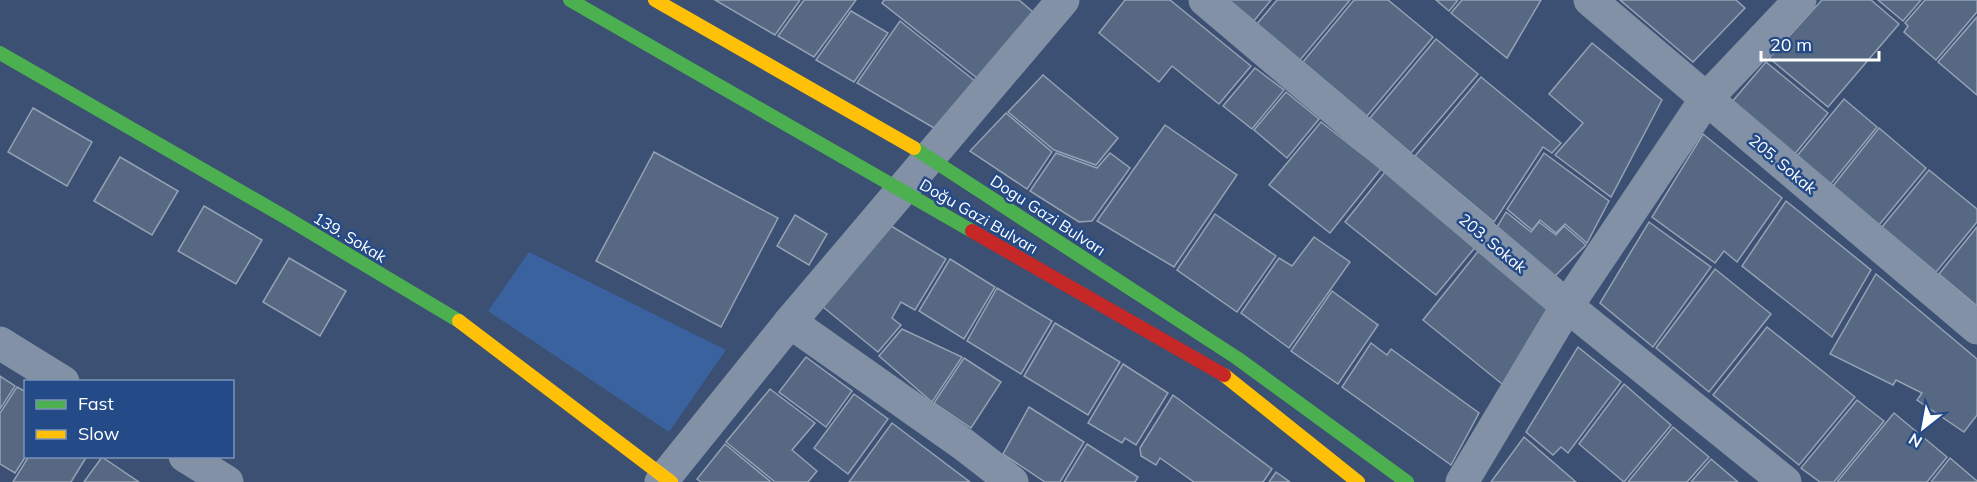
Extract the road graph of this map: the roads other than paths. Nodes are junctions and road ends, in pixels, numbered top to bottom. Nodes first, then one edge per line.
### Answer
1 (570, 0) edge
2 (655, 0) edge
3 (1063, 0) edge
4 (1205, 0) edge
5 (1590, 0) edge
6 (1800, 0) edge
7 (0, 53) edge
8 (1706, 99) junction
9 (930, 157) junction
10 (900, 190) junction
11 (1567, 306) junction
12 (790, 322) junction
13 (1977, 328) edge
14 (0, 343) edge
15 (61, 380) edge
16 (188, 458) edge
17 (666, 480) edge
18 (227, 482) edge
19 (1012, 482) edge
20 (1358, 482) edge
21 (1407, 482) edge
22 (1462, 482) edge
23 (1785, 482) edge

1 - 10 main road, Doğu Gazi Bulvarı
2 - 9 main road, Dogu Gazi Bulvarı
3 - 9 street
4 - 11 street, 203. Sokak
5 - 8 street, 205. Sokak
6 - 8 street
7 - 17 main road, 139. Sokak
8 - 11 street
8 - 13 street, 205. Sokak
9 - 10 street
9 - 21 main road, Dogu Gazi Bulvarı
10 - 12 street
10 - 20 main road, Doğu Gazi Bulvarı
11 - 22 street
11 - 23 street, 203. Sokak
12 - 17 street
12 - 19 street
14 - 15 street
16 - 18 street

